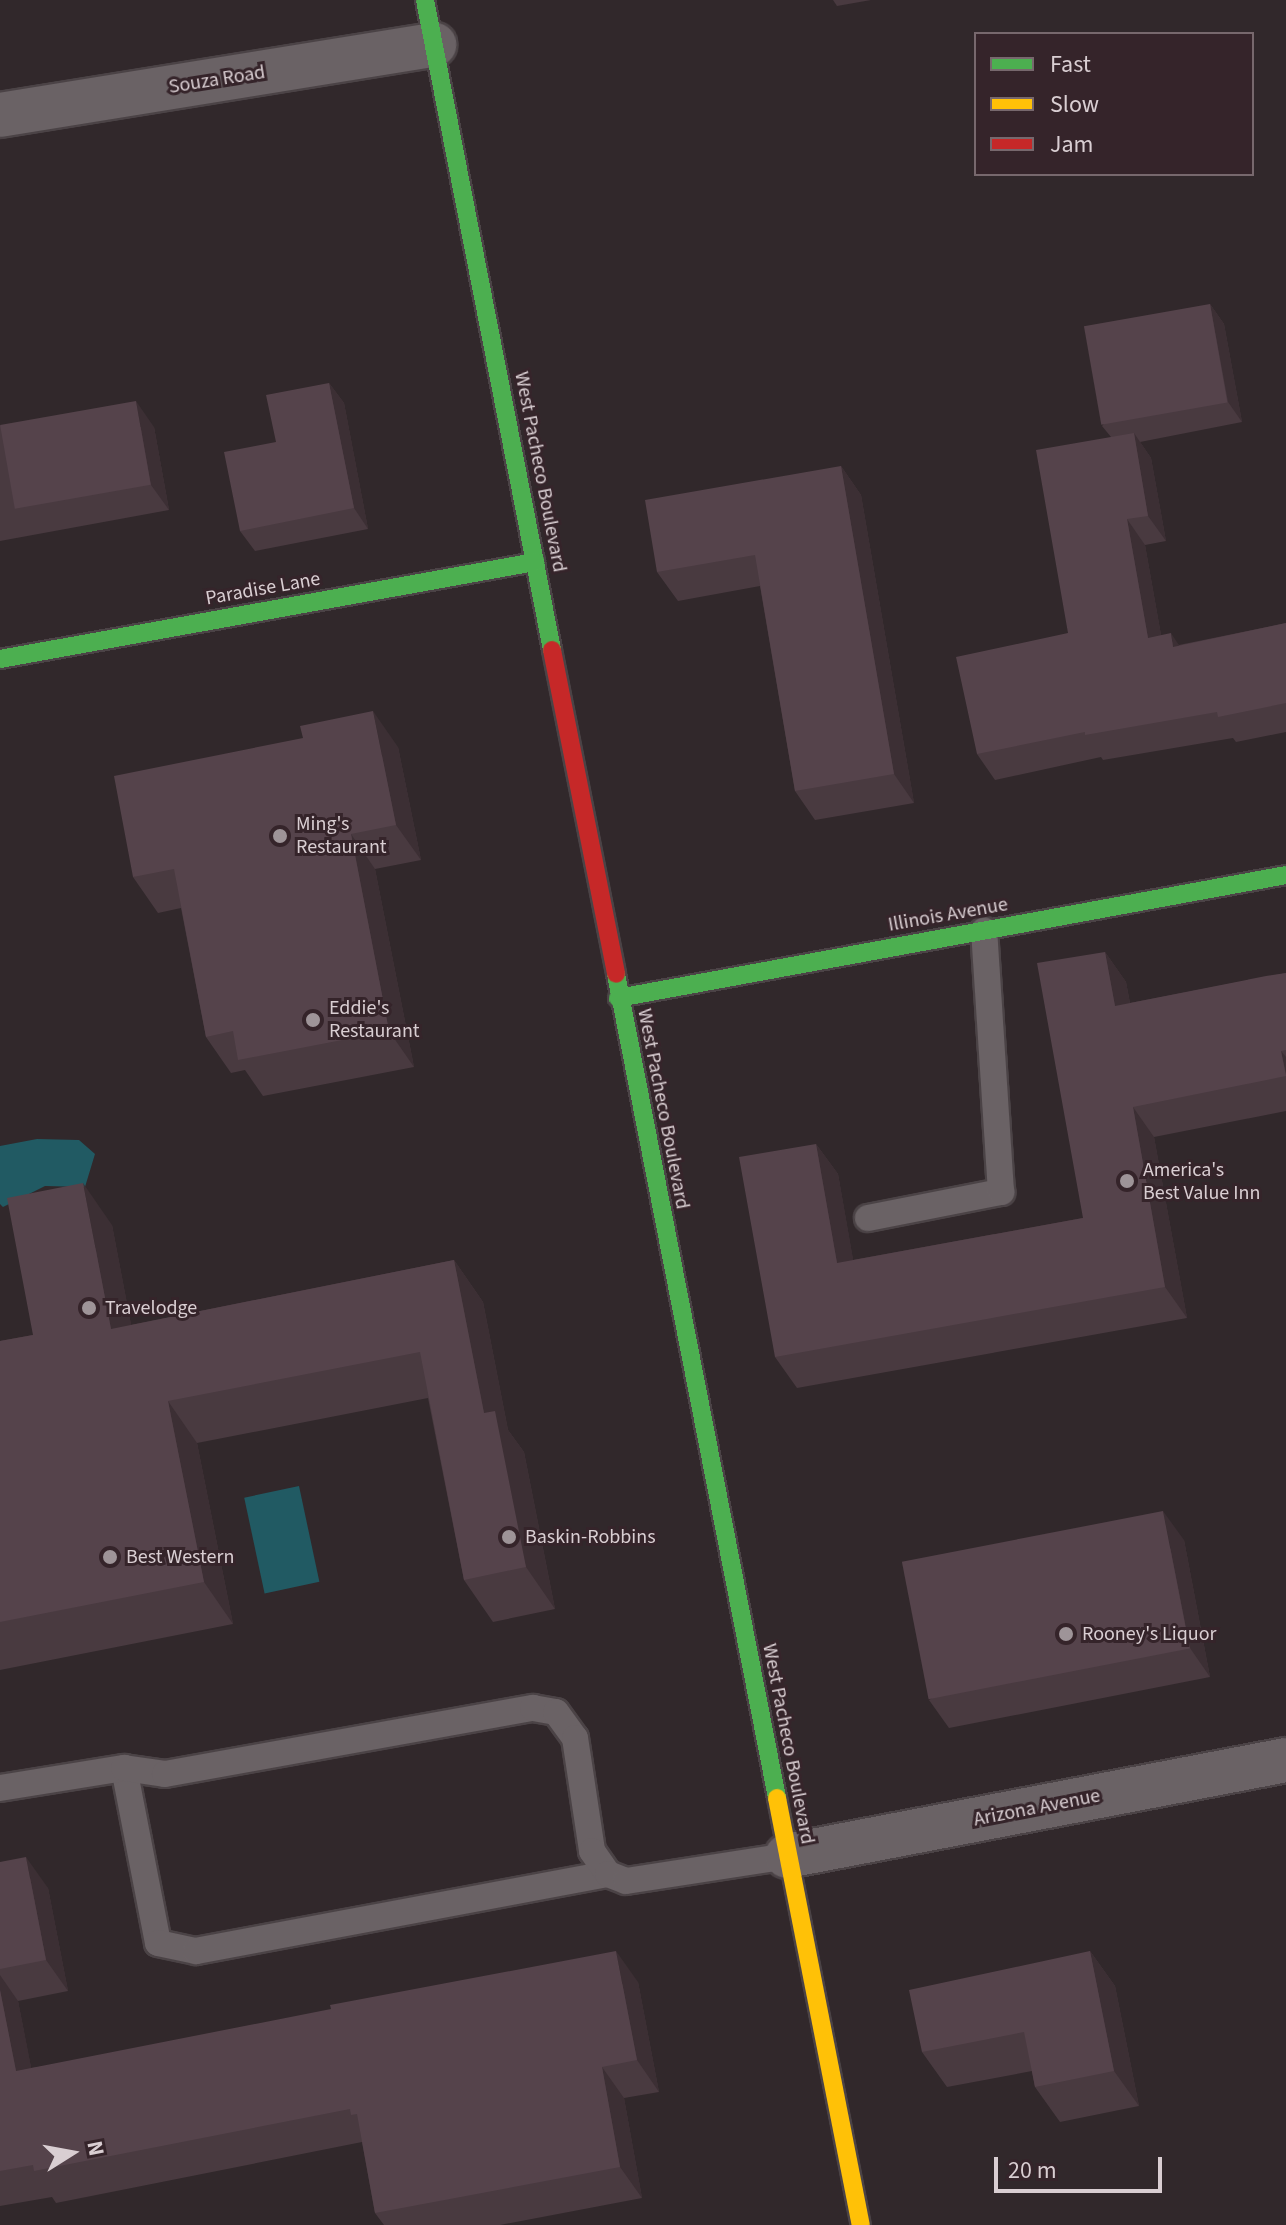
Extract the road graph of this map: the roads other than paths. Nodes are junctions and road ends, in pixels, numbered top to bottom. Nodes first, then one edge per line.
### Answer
1 (425, 0) edge
2 (434, 45) junction
3 (0, 115) edge
4 (535, 562) junction
5 (0, 659) edge
6 (1286, 875) edge
7 (984, 931) junction
8 (618, 998) junction
9 (868, 1218) dead end
10 (1286, 1760) edge
11 (124, 1768) junction
12 (0, 1788) edge
13 (787, 1856) junction
14 (608, 1874) junction
15 (861, 2225) edge

1 - 2 main road, West Pacheco Boulevard
2 - 3 street, Souza Road
2 - 4 main road, West Pacheco Boulevard
4 - 5 main road, Paradise Lane
4 - 8 main road, West Pacheco Boulevard
6 - 7 main road, Illinois Avenue
7 - 8 main road, Illinois Avenue
7 - 9 lane
8 - 13 main road, West Pacheco Boulevard
10 - 13 street, Arizona Avenue
11 - 12 lane
11 - 14 lane
11 - 14 lane
13 - 14 lane
13 - 15 main road, West Pacheco Boulevard

